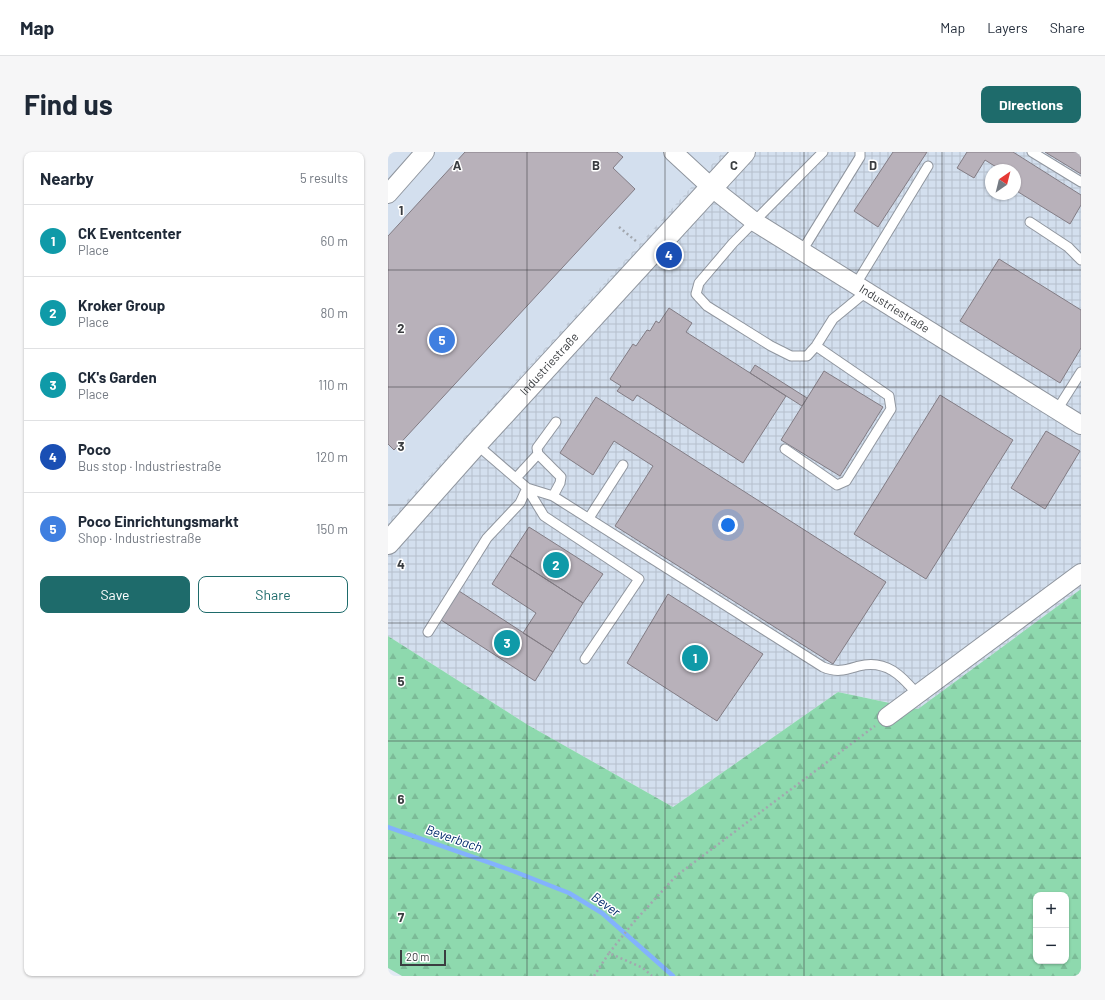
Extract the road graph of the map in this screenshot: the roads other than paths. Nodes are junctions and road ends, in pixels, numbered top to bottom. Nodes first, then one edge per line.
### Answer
1 (425, 152) edge
2 (673, 152) edge
3 (744, 152) edge
4 (823, 152) edge
5 (860, 152) edge
6 (1032, 152) edge
7 (928, 166) dead end
8 (1081, 182) edge
9 (712, 188) junction
10 (388, 194) edge
11 (755, 222) junction
12 (1030, 222) dead end
13 (802, 251) junction
14 (1081, 260) edge
15 (861, 287) junction
16 (816, 346) junction
17 (1081, 372) edge
18 (1057, 410) junction
19 (556, 422) dead end
20 (1081, 425) edge
21 (476, 444) junction
22 (785, 449) dead end
23 (538, 454) junction
24 (623, 465) dead end
25 (516, 478) junction
26 (527, 488) junction
27 (553, 496) junction
28 (589, 518) junction
29 (388, 543) edge
30 (1081, 573) edge
31 (428, 632) dead end
32 (585, 659) dead end
33 (917, 694) junction
34 (887, 717) road end

1 - 10 street
2 - 9 street, Industriestraße
3 - 9 street, Industriestraße
4 - 11 lane
5 - 13 lane
6 - 8 lane
7 - 15 lane
9 - 11 street, Industriestraße
9 - 21 street, Industriestraße
11 - 13 street, Industriestraße
11 - 16 lane
12 - 14 lane
13 - 15 street, Industriestraße
15 - 16 lane
15 - 18 street, Industriestraße
16 - 22 lane
17 - 18 lane
18 - 20 street, Industriestraße
19 - 23 lane
21 - 25 lane
21 - 29 street, Industriestraße
23 - 25 lane
23 - 27 lane
24 - 28 lane
25 - 26 lane
26 - 27 lane
26 - 31 lane
26 - 32 lane
27 - 28 lane
28 - 33 lane
30 - 33 street
33 - 34 street

